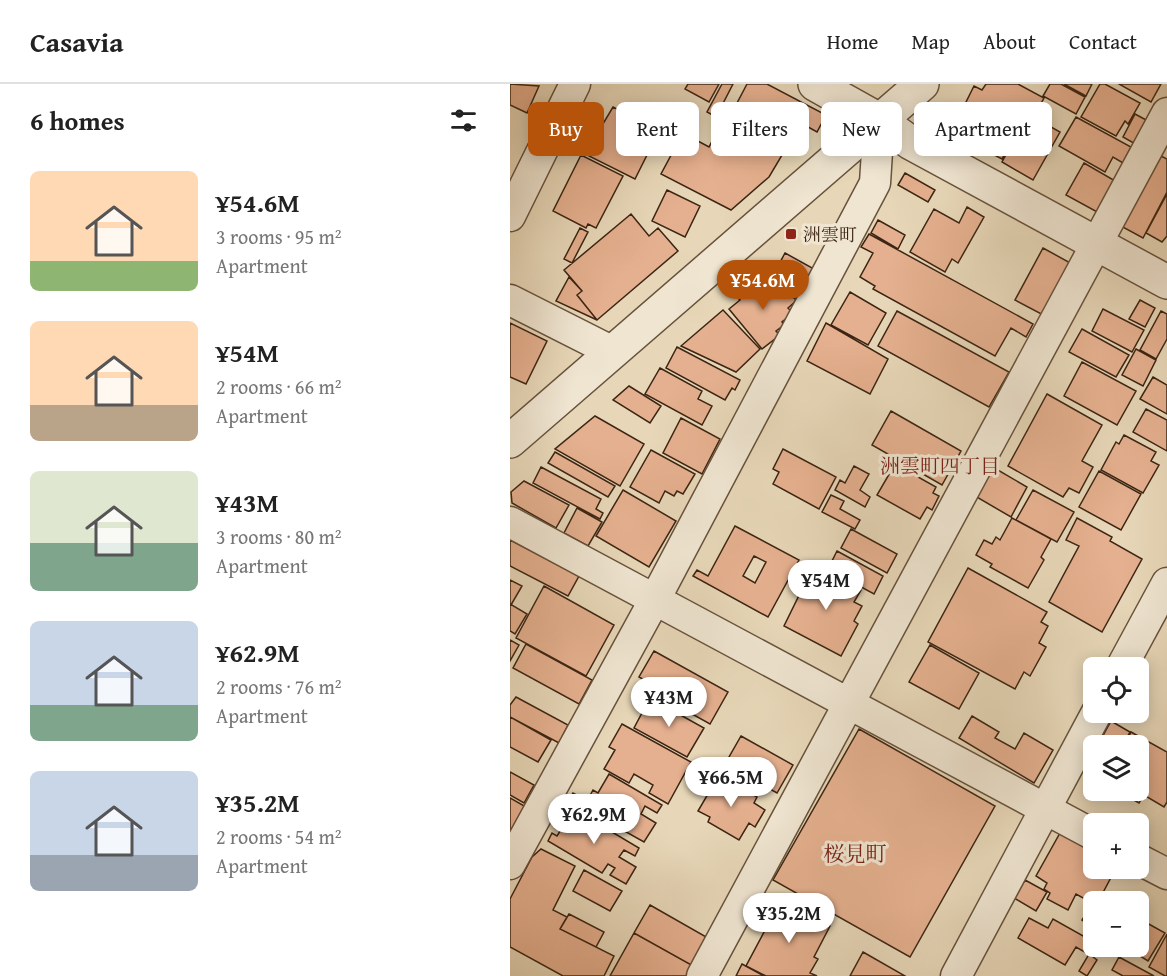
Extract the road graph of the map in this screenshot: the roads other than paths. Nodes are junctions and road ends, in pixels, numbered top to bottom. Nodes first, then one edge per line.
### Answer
1 (575, 84) edge
2 (815, 84) edge
3 (922, 84) edge
4 (847, 102) edge
5 (900, 102) edge
6 (1167, 112) edge
7 (902, 137) edge
8 (838, 156) edge
9 (877, 156) edge
10 (510, 216) edge
11 (1096, 244) junction
12 (1167, 282) edge
13 (510, 300) edge
14 (613, 352) junction
15 (510, 441) edge
16 (510, 522) edge
17 (1167, 583) edge
18 (654, 601) junction
19 (1128, 657) edge
20 (848, 702) junction
21 (1091, 723) edge
22 (1045, 809) junction
23 (1083, 829) edge
24 (510, 864) edge
25 (1149, 865) edge
26 (1167, 874) edge
27 (702, 976) edge
28 (956, 976) edge

1 - 10 street
2 - 4 street
3 - 5 street
6 - 11 street
7 - 11 street
8 - 14 street
9 - 18 street
11 - 12 street
11 - 20 street
13 - 14 street
14 - 15 street
16 - 18 street
17 - 19 street
18 - 20 street
18 - 24 street
20 - 22 street
20 - 27 street
21 - 22 street
22 - 23 street
22 - 28 street
25 - 26 street

